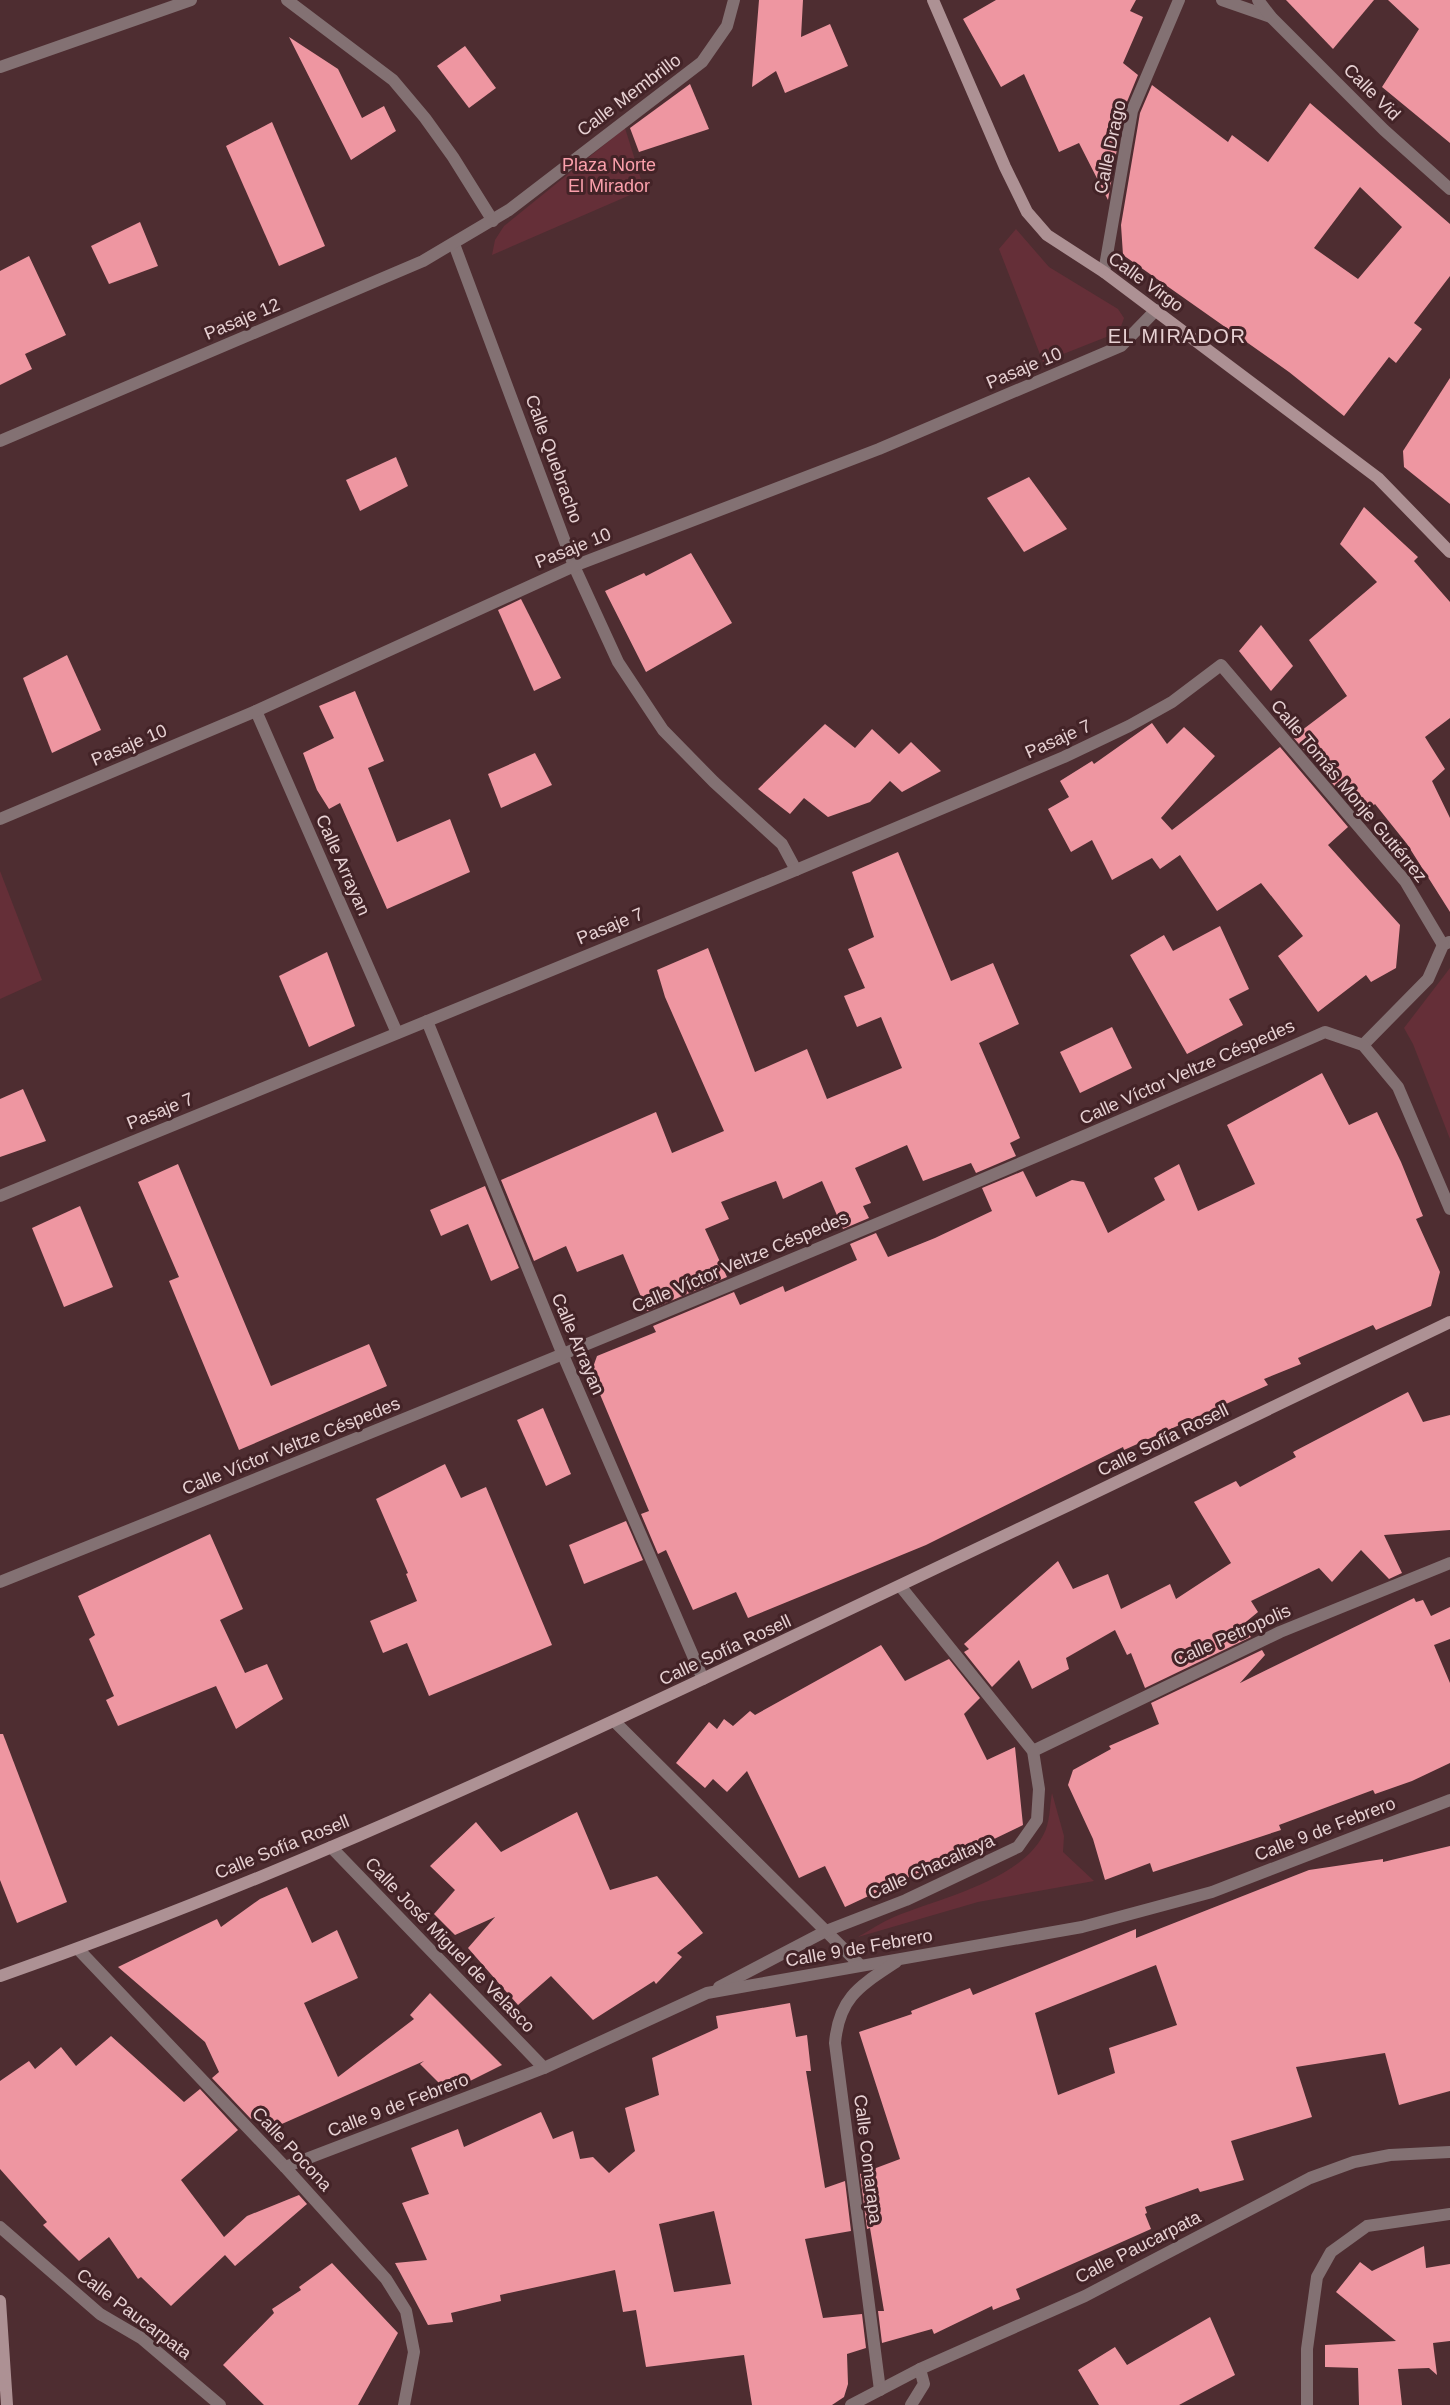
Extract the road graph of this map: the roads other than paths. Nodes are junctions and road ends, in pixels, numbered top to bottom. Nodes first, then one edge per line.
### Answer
1 (191, 0) edge
2 (286, 0) edge
3 (734, 0) edge
4 (933, 0) edge
5 (1179, 0) edge
6 (1222, 0) edge
7 (1258, 0) edge
8 (1271, 17) junction
9 (0, 67) edge
10 (1450, 189) edge
11 (493, 221) junction
12 (454, 244) junction
13 (1104, 272) junction
14 (1156, 310) junction
15 (0, 441) edge
16 (1450, 552) edge
17 (574, 566) junction
18 (1221, 665) joint
19 (256, 711) junction
20 (0, 819) edge
21 (796, 870) junction
22 (1447, 943) edge
23 (427, 1021) junction
24 (397, 1033) junction
25 (1363, 1045) junction
26 (0, 1196) edge
27 (1450, 1209) edge
28 (1450, 1322) edge
29 (563, 1355) junction
30 (1450, 1563) edge
31 (0, 1582) edge
32 (901, 1587) junction
33 (703, 1679) junction
34 (615, 1722) junction
35 (1033, 1751) junction
36 (1450, 1800) edge
37 (331, 1847) junction
38 (826, 1931) junction
39 (78, 1949) junction
40 (899, 1960) junction
41 (860, 1965) junction
42 (0, 1976) edge
43 (707, 1993) junction
44 (544, 2068) junction
45 (1450, 2152) edge
46 (285, 2168) junction
47 (1450, 2214) edge
48 (0, 2226) edge
49 (0, 2301) edge
50 (920, 2369) junction
51 (880, 2390) junction
52 (7, 2405) edge
53 (220, 2405) edge
54 (404, 2405) edge
55 (851, 2405) edge
56 (911, 2405) edge
57 (1307, 2405) edge

1 - 9 street
2 - 11 street
3 - 11 street, Calle Membrillo
4 - 13 street, Calle Virgo
5 - 13 street, Calle Drago
6 - 8 street, Calle Vid
7 - 8 street, Calle Vid
8 - 10 street, Calle Vid
11 - 12 street, Pasaje 12
12 - 15 street, Pasaje 12
12 - 17 street, Calle Quebracho
13 - 14 street, Calle Virgo
14 - 16 street, Calle Virgo
14 - 17 street, Pasaje 10
17 - 19 street, Pasaje 10
17 - 21 street, Calle Quebracho
18 - 21 street, Pasaje 7
18 - 22 street, Calle Tomás Monje Gutiérrez
19 - 20 street, Pasaje 10
19 - 24 street, Calle Arrayan
21 - 23 street, Pasaje 7
22 - 25 street
23 - 24 street, Pasaje 7
23 - 29 street, Calle Arrayan
24 - 26 street, Pasaje 7
25 - 27 street
25 - 29 street, Calle Víctor Veltze Céspedes
28 - 32 street, Calle Sofía Rosell
29 - 31 street, Calle Víctor Veltze Céspedes
29 - 33 street, Calle Arrayan
30 - 35 street, Calle Petropolis
32 - 33 street, Calle Sofía Rosell
32 - 35 street, Calle Chacaltaya
33 - 34 street, Calle Sofía Rosell
34 - 37 street, Calle Sofía Rosell
34 - 38 street
35 - 38 street, Calle Chacaltaya
36 - 40 street, Calle 9 de Febrero
37 - 39 street, Calle Sofía Rosell
37 - 44 street, Calle José Miguel de Velasco
38 - 41 street
38 - 43 street, Calle Chacaltaya
39 - 42 street, Calle Sofía Rosell
39 - 46 street, Calle Pocona
40 - 41 street, Calle 9 de Febrero
40 - 51 street, Calle Comarapa
41 - 43 street, Calle 9 de Febrero
43 - 44 street, Calle 9 de Febrero
44 - 46 street, Calle 9 de Febrero
45 - 50 street, Calle Paucarpata
46 - 54 street, Calle Pocona
47 - 57 street
48 - 53 street, Calle Paucarpata
49 - 52 street
50 - 51 street, Calle Paucarpata
50 - 56 street
51 - 55 street, Calle Paucarpata

